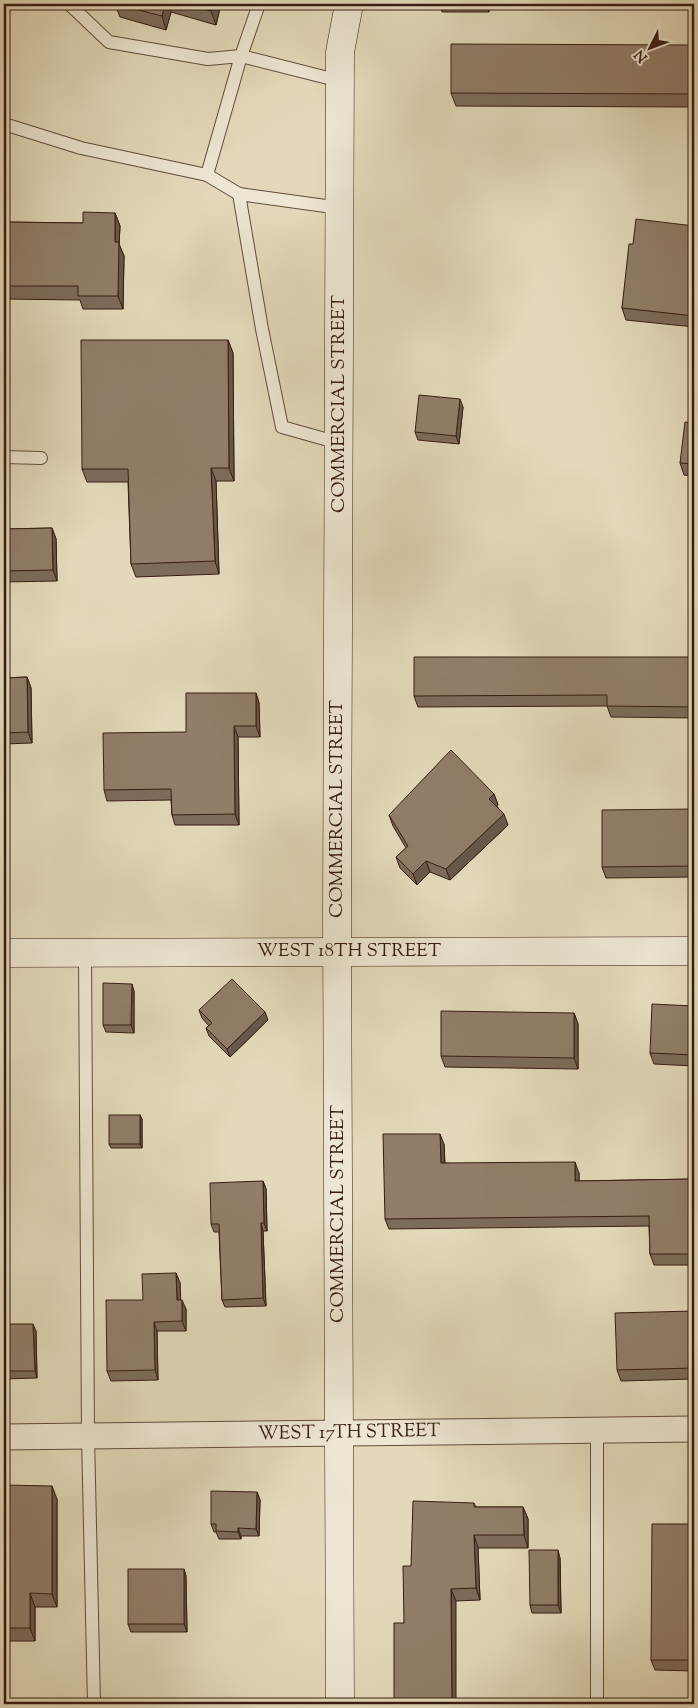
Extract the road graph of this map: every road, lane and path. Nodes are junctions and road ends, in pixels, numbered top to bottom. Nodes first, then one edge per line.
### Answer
1 (70, 4) edge
2 (259, 4) edge
3 (349, 4) edge
4 (241, 56) junction
5 (340, 81) junction
6 (4, 124) edge
7 (207, 175) junction
8 (240, 194) junction
9 (340, 208) junction
10 (339, 443) junction
11 (4, 457) edge
12 (41, 458) dead end
13 (337, 950) junction
14 (694, 950) edge
15 (4, 953) edge
16 (85, 953) junction
17 (694, 1429) edge
18 (597, 1430) junction
19 (339, 1433) junction
20 (88, 1436) junction
21 (4, 1437) edge
22 (94, 1704) edge
23 (340, 1704) edge
24 (597, 1704) edge

1 - 4 lane
2 - 4 lane
3 - 5 street, COMMERCIAL STREET
4 - 5 lane
4 - 7 lane
5 - 9 street, COMMERCIAL STREET
6 - 7 lane
7 - 8 lane
8 - 9 lane
8 - 10 lane
9 - 10 street, COMMERCIAL STREET
10 - 13 street, COMMERCIAL STREET
11 - 12 lane
13 - 14 street, WEST 18TH STREET
13 - 16 street, WEST 18TH STREET
13 - 19 street, COMMERCIAL STREET
15 - 16 street, WEST 18TH STREET
16 - 20 lane
17 - 18 street, WEST 17TH STREET
18 - 19 street, WEST 17TH STREET
18 - 24 lane
19 - 20 street, WEST 17TH STREET
19 - 23 street, COMMERCIAL STREET
20 - 21 street, WEST 17TH STREET
20 - 22 lane

